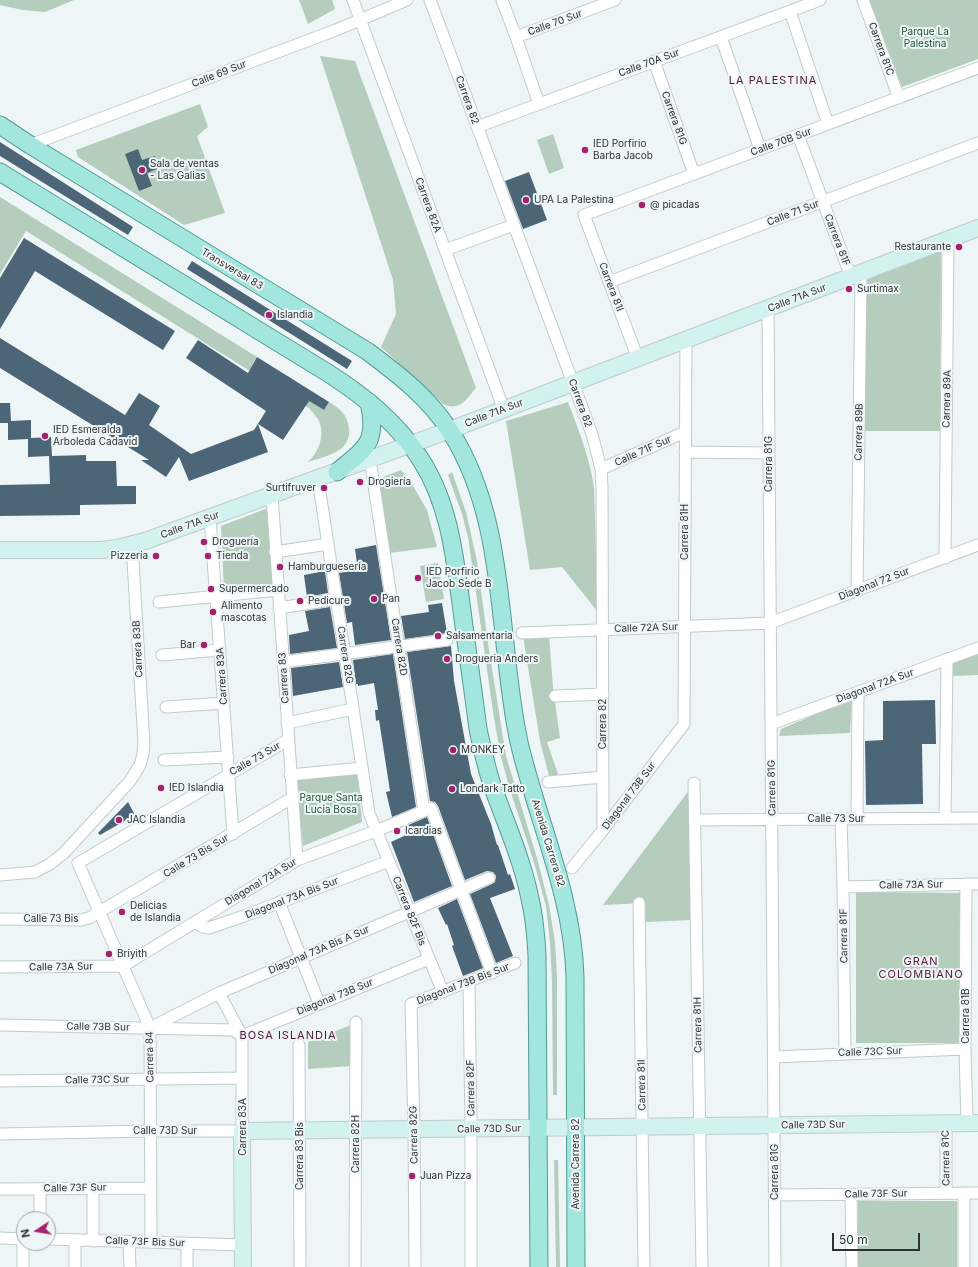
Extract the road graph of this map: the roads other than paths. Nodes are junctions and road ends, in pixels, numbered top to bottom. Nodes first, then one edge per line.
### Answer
1 (352, 0) edge
2 (407, 0) edge
3 (430, 0) edge
4 (502, 0) edge
5 (616, 0) edge
6 (820, 0) edge
7 (863, 0) edge
8 (790, 11) junction
9 (360, 20) junction
10 (721, 36) junction
11 (516, 37) junction
12 (654, 61) junction
13 (978, 68) edge
14 (898, 98) junction
15 (539, 104) junction
16 (828, 124) junction
17 (0, 126) edge
18 (477, 127) junction
19 (798, 135) junction
20 (978, 143) edge
21 (30, 145) junction
22 (760, 149) junction
23 (0, 172) edge
24 (694, 174) junction
25 (823, 202) junction
26 (584, 215) joint
27 (514, 225) junction
28 (978, 228) edge
29 (948, 240) junction
30 (445, 250) junction
31 (856, 275) junction
32 (609, 282) junction
33 (768, 309) junction
34 (686, 340) junction
35 (638, 359) junction
36 (573, 383) junction
37 (370, 402) junction
38 (504, 410) junction
39 (450, 430) junction
40 (685, 432) junction
41 (410, 445) junction
42 (685, 452) junction
43 (769, 453) junction
44 (370, 460) junction
45 (601, 469) junction
46 (337, 472) junction
47 (318, 479) junction
48 (272, 495) junction
49 (210, 518) junction
50 (328, 544) junction
51 (132, 545) junction
52 (978, 545) edge
53 (0, 550) edge
54 (275, 552) junction
55 (945, 558) junction
56 (278, 590) junction
57 (857, 591) junction
58 (216, 596) junction
59 (336, 599) junction
60 (159, 602) dead end
61 (279, 608) junction
62 (770, 623) junction
63 (684, 627) junction
64 (603, 630) junction
65 (522, 633) dead end
66 (447, 640) dead end
67 (399, 647) junction
68 (978, 648) edge
69 (220, 650) junction
70 (345, 654) junction
71 (162, 655) dead end
72 (947, 659) junction
73 (283, 662) junction
74 (858, 692) junction
75 (603, 694) junction
76 (555, 696) dead end
77 (224, 703) junction
78 (166, 707) dead end
79 (353, 709) junction
80 (287, 724) junction
81 (684, 724) joint
82 (771, 724) junction
83 (288, 740) junction
84 (228, 757) junction
85 (164, 760) dead end
86 (362, 768) junction
87 (229, 774) junction
88 (290, 775) junction
89 (603, 777) junction
90 (548, 782) dead end
91 (694, 783) dead end
92 (292, 798) junction
93 (427, 809) junction
94 (945, 818) junction
95 (978, 818) edge
96 (772, 819) junction
97 (840, 819) junction
98 (857, 819) junction
99 (695, 820) junction
100 (603, 830) junction
101 (376, 831) junction
102 (233, 834) junction
103 (296, 860) junction
104 (389, 861) junction
105 (78, 862) joint
106 (572, 868) dead end
107 (0, 875) edge
108 (489, 878) dead end
109 (966, 884) junction
110 (978, 884) edge
111 (843, 887) junction
112 (462, 889) junction
113 (279, 902) junction
114 (639, 903) dead end
115 (410, 912) junction
116 (100, 913) junction
117 (0, 919) edge
118 (195, 922) junction
119 (302, 958) junction
120 (429, 959) junction
121 (516, 963) dead end
122 (123, 966) junction
123 (0, 967) edge
124 (492, 973) junction
125 (469, 982) junction
126 (443, 992) junction
127 (220, 993) junction
128 (319, 1003) junction
129 (411, 1004) joint
130 (356, 1022) dead end
131 (0, 1025) edge
132 (150, 1028) junction
133 (242, 1036) junction
134 (299, 1045) dead end
135 (965, 1049) junction
136 (845, 1053) junction
137 (774, 1057) junction
138 (242, 1078) junction
139 (150, 1079) junction
140 (0, 1080) edge
141 (973, 1123) edge
142 (946, 1124) junction
143 (700, 1126) junction
144 (774, 1126) junction
145 (642, 1127) junction
146 (538, 1128) junction
147 (576, 1128) junction
148 (414, 1129) junction
149 (471, 1129) junction
150 (356, 1130) junction
151 (150, 1131) junction
152 (242, 1131) junction
153 (300, 1131) junction
154 (0, 1134) edge
155 (40, 1188) junction
156 (93, 1188) junction
157 (151, 1188) junction
158 (0, 1189) edge
159 (946, 1193) junction
160 (964, 1193) junction
161 (978, 1193) edge
162 (852, 1194) junction
163 (775, 1195) junction
164 (40, 1211) edge
165 (0, 1238) edge
166 (16, 1239) edge
167 (56, 1239) edge
168 (75, 1240) junction
169 (94, 1241) junction
170 (130, 1242) junction
171 (151, 1242) junction
172 (187, 1243) junction
173 (243, 1245) junction
174 (24, 1251) edge
175 (23, 1267) edge
176 (75, 1267) edge
177 (130, 1267) edge
178 (187, 1267) edge
179 (243, 1267) edge
180 (300, 1267) edge
181 (355, 1267) edge
182 (415, 1267) edge
183 (471, 1267) edge
184 (539, 1267) edge
185 (576, 1267) edge
186 (644, 1267) edge
187 (702, 1267) edge
188 (775, 1267) edge
189 (852, 1267) edge
190 (964, 1267) edge

1 - 9 street, Carrera 82A
2 - 9 street, Calle 69 Sur
3 - 18 street, Carrera 82
4 - 11 street
5 - 11 street, Calle 70 Sur
6 - 8 street, Calle 70A Sur
7 - 14 street, Carrera 81C
8 - 10 street, Calle 70A Sur
8 - 16 street
9 - 21 street, Calle 69 Sur
9 - 30 street, Carrera 82A
10 - 12 street, Calle 70A Sur
10 - 22 street
11 - 15 street
12 - 15 street, Calle 70A Sur
12 - 24 street, Carrera 81G
13 - 14 street, Calle 70B Sur
14 - 16 street, Calle 70B Sur
15 - 18 street, Calle 70A Sur
16 - 19 street, Calle 70B Sur
17 - 21 main road, Transversal 83
18 - 27 street, Carrera 82
19 - 22 street, Calle 70B Sur
19 - 25 street, Carrera 81F
20 - 25 street, Calle 71 Sur
21 - 39 main road, Transversal 83
22 - 24 street, Calle 70B Sur
23 - 37 main road
24 - 26 street, Calle 70B Sur
25 - 31 street, Carrera 81F
25 - 32 street, Calle 71 Sur
26 - 32 street, Carrera 81I
27 - 30 street
27 - 36 street, Carrera 82
28 - 29 street, Calle 71A Sur
29 - 31 street, Calle 71A Sur
29 - 55 street, Carrera 89A
30 - 38 street, Carrera 82A
31 - 33 street, Calle 71A Sur
31 - 57 street, Carrera 89B
32 - 35 street, Carrera 81I
33 - 34 street, Calle 71A Sur
33 - 43 street, Carrera 81G
34 - 35 street, Calle 71A Sur
34 - 40 street, Carrera 81H
35 - 36 street, Calle 71A Sur
36 - 38 street, Calle 71A Sur
36 - 45 street, Carrera 82
37 - 41 main road
37 - 46 main road
38 - 39 street, Calle 71A Sur
39 - 41 street, Calle 71A Sur
39 - 147 main road, Avenida Carrera 82
40 - 42 street, Carrera 81H
40 - 45 street, Calle 71F Sur
41 - 44 street, Calle 71A Sur
41 - 146 main road
42 - 43 street, Calle 71F Sur
42 - 63 street, Carrera 81H
43 - 62 street, Carrera 81G
44 - 46 street, Calle 71A Sur
44 - 67 street, Carrera 82D
45 - 64 street, Carrera 82
46 - 47 street, Calle 71A Sur
47 - 48 street, Calle 71A Sur
47 - 50 street, Carrera 82G
48 - 49 street, Calle 71A Sur
48 - 54 street, Carrera 83
49 - 51 street, Calle 71A Sur
49 - 58 street, Carrera 83A
50 - 54 street
50 - 59 street, Carrera 82G
51 - 53 street, Calle 71A Sur
51 - 107 street, Carrera 83B
52 - 55 street, Diagonal 72 Sur
54 - 56 street, Carrera 83
55 - 57 street, Diagonal 72 Sur
56 - 58 street
56 - 61 street, Carrera 83
57 - 62 street, Diagonal 72 Sur
58 - 60 street
58 - 69 street, Carrera 83A
59 - 61 street
59 - 70 street, Carrera 82G
61 - 73 street, Carrera 83
62 - 63 street, Calle 72A Sur
62 - 82 street, Carrera 81G
63 - 64 street, Calle 72A Sur
63 - 81 street, Carrera 81H
64 - 65 street, Calle 72A Sur
64 - 75 street, Carrera 82
66 - 67 street
67 - 70 street
67 - 93 street, Carrera 82D
68 - 72 street, Diagonal 72A Sur
69 - 71 street
69 - 77 street, Carrera 83A
70 - 73 street
70 - 79 street, Carrera 82G
72 - 74 street, Diagonal 72A Sur
72 - 94 street
73 - 80 street, Carrera 83
74 - 82 street, Diagonal 72A Sur
74 - 98 street
75 - 76 street
75 - 89 street, Carrera 82
77 - 78 street
77 - 84 street, Carrera 83A
79 - 80 street
79 - 86 street, Carrera 82G
80 - 83 street, Carrera 83
81 - 100 street, Diagonal 73B Sur
82 - 96 street, Carrera 81G
83 - 87 street, Calle 73 Sur
83 - 88 street, Carrera 83
84 - 85 street
84 - 87 street, Carrera 83A
86 - 88 street
86 - 101 street, Carrera 82G
87 - 102 street, Carrera 83A
87 - 105 street, Calle 73 Sur
88 - 92 street, Carrera 83
89 - 90 street
89 - 100 street, Carrera 82
91 - 99 street, Carrera 81H
92 - 102 street, Calle 73 Bis Sur
92 - 103 street, Carrera 83
93 - 101 street, Diagonal 73A Sur
93 - 112 street, Carrera 82D
94 - 95 street, Calle 73 Sur
94 - 98 street, Calle 73 Sur
96 - 97 street, Calle 73 Sur
96 - 99 street, Calle 73 Sur
96 - 137 street, Carrera 81G
97 - 98 street, Calle 73 Sur
97 - 111 street, Carrera 81F
99 - 143 street, Carrera 81H
100 - 106 street, Diagonal 73B Sur
101 - 103 street, Diagonal 73A Sur
101 - 104 street, Carrera 82F Bis
102 - 116 street, Calle 73 Bis Sur
103 - 118 street, Diagonal 73A Sur
104 - 113 street, Diagonal 73A Bis Sur
104 - 115 street, Carrera 82F Bis
105 - 116 street, Carrera 84
108 - 112 street, Diagonal 73A Bis A Sur
109 - 110 street, Calle 73A Sur
109 - 111 street, Calle 73A Sur
109 - 135 street, Carrera 81B
111 - 136 street, Carrera 81F
112 - 115 street, Diagonal 73A Bis A Sur
112 - 124 street, Carrera 82D
113 - 118 street, Diagonal 73A Bis Sur
113 - 119 street
114 - 145 street, Carrera 81I
115 - 119 street, Diagonal 73A Bis A Sur
115 - 120 street, Carrera 82F Bis
116 - 117 street, Calle 73 Bis
116 - 122 street, Carrera 84
118 - 122 street, Diagonal 73A Sur
119 - 127 street, Diagonal 73A Bis A Sur
119 - 128 street
120 - 126 street, Carrera 82F Bis
120 - 128 street, Diagonal 73B Sur
121 - 124 street, Diagonal 73B Bis Sur
122 - 123 street, Calle 73A Sur
122 - 132 street, Carrera 84
124 - 125 street, Diagonal 73B Bis Sur
125 - 126 street, Diagonal 73B Bis Sur
125 - 149 street, Carrera 82F
126 - 129 street, Diagonal 73B Bis Sur
127 - 132 street, Diagonal 73A Bis A Sur
127 - 133 street, Carrera 83A
128 - 133 street, Diagonal 73B Sur
129 - 148 street, Carrera 82G
130 - 150 street, Carrera 82H
131 - 132 street, Calle 73B Sur
132 - 133 street, Calle 73B Sur
132 - 139 street, Carrera 84
133 - 138 street, Carrera 83A
134 - 153 street, Carrera 83 Bis
135 - 136 street, Calle 73C Sur
135 - 141 street, Carrera 81B
136 - 137 street, Calle 73C Sur
137 - 144 street, Carrera 81G
138 - 139 street, Calle 73C Sur
138 - 152 street, Carrera 83A
139 - 140 street, Calle 73C Sur
139 - 151 street, Carrera 84
141 - 142 street, Calle 73D Sur
142 - 144 street, Calle 73D Sur
142 - 159 street, Carrera 81C
143 - 144 street, Calle 73D Sur
143 - 145 street, Calle 73D Sur
143 - 187 street, Carrera 81H
144 - 163 street, Carrera 81G
145 - 147 street, Calle 73D Sur
145 - 186 street, Carrera 81I
146 - 147 street, Calle 73D Sur
146 - 149 street, Calle 73D Sur
146 - 184 main road
147 - 185 main road, Avenida Carrera 82
148 - 149 street, Calle 73D Sur
148 - 150 street, Calle 73D Sur
148 - 182 street, Carrera 82G
149 - 183 street, Carrera 82F
150 - 153 street, Calle 73D Sur
150 - 181 street, Carrera 82H
151 - 152 street, Calle 73D Sur
151 - 154 street, Calle 73D Sur
151 - 157 street, Carrera 84
152 - 153 street, Calle 73D Sur
152 - 173 street, Carrera 83A
153 - 180 street, Carrera 83 Bis
155 - 156 street, Calle 73F Sur
155 - 158 street, Calle 73F Sur
155 - 164 street
156 - 157 street, Calle 73F Sur
156 - 169 street
157 - 171 street, Carrera 84
159 - 160 street, Calle 73F Sur
159 - 162 street, Calle 73F Sur
160 - 161 street, Calle 73F Sur
160 - 190 street
162 - 163 street, Calle 73F Sur
162 - 189 street
163 - 188 street, Carrera 81G
165 - 166 street
167 - 168 street, Calle 73F Bis Sur
168 - 169 street, Calle 73F Bis Sur
168 - 176 street
169 - 170 street, Calle 73F Bis Sur
170 - 171 street, Calle 73F Bis Sur
170 - 177 street
171 - 172 street, Calle 73F Bis Sur
172 - 173 street, Calle 73F Bis Sur
172 - 178 street
173 - 179 street, Carrera 83A
174 - 175 street

